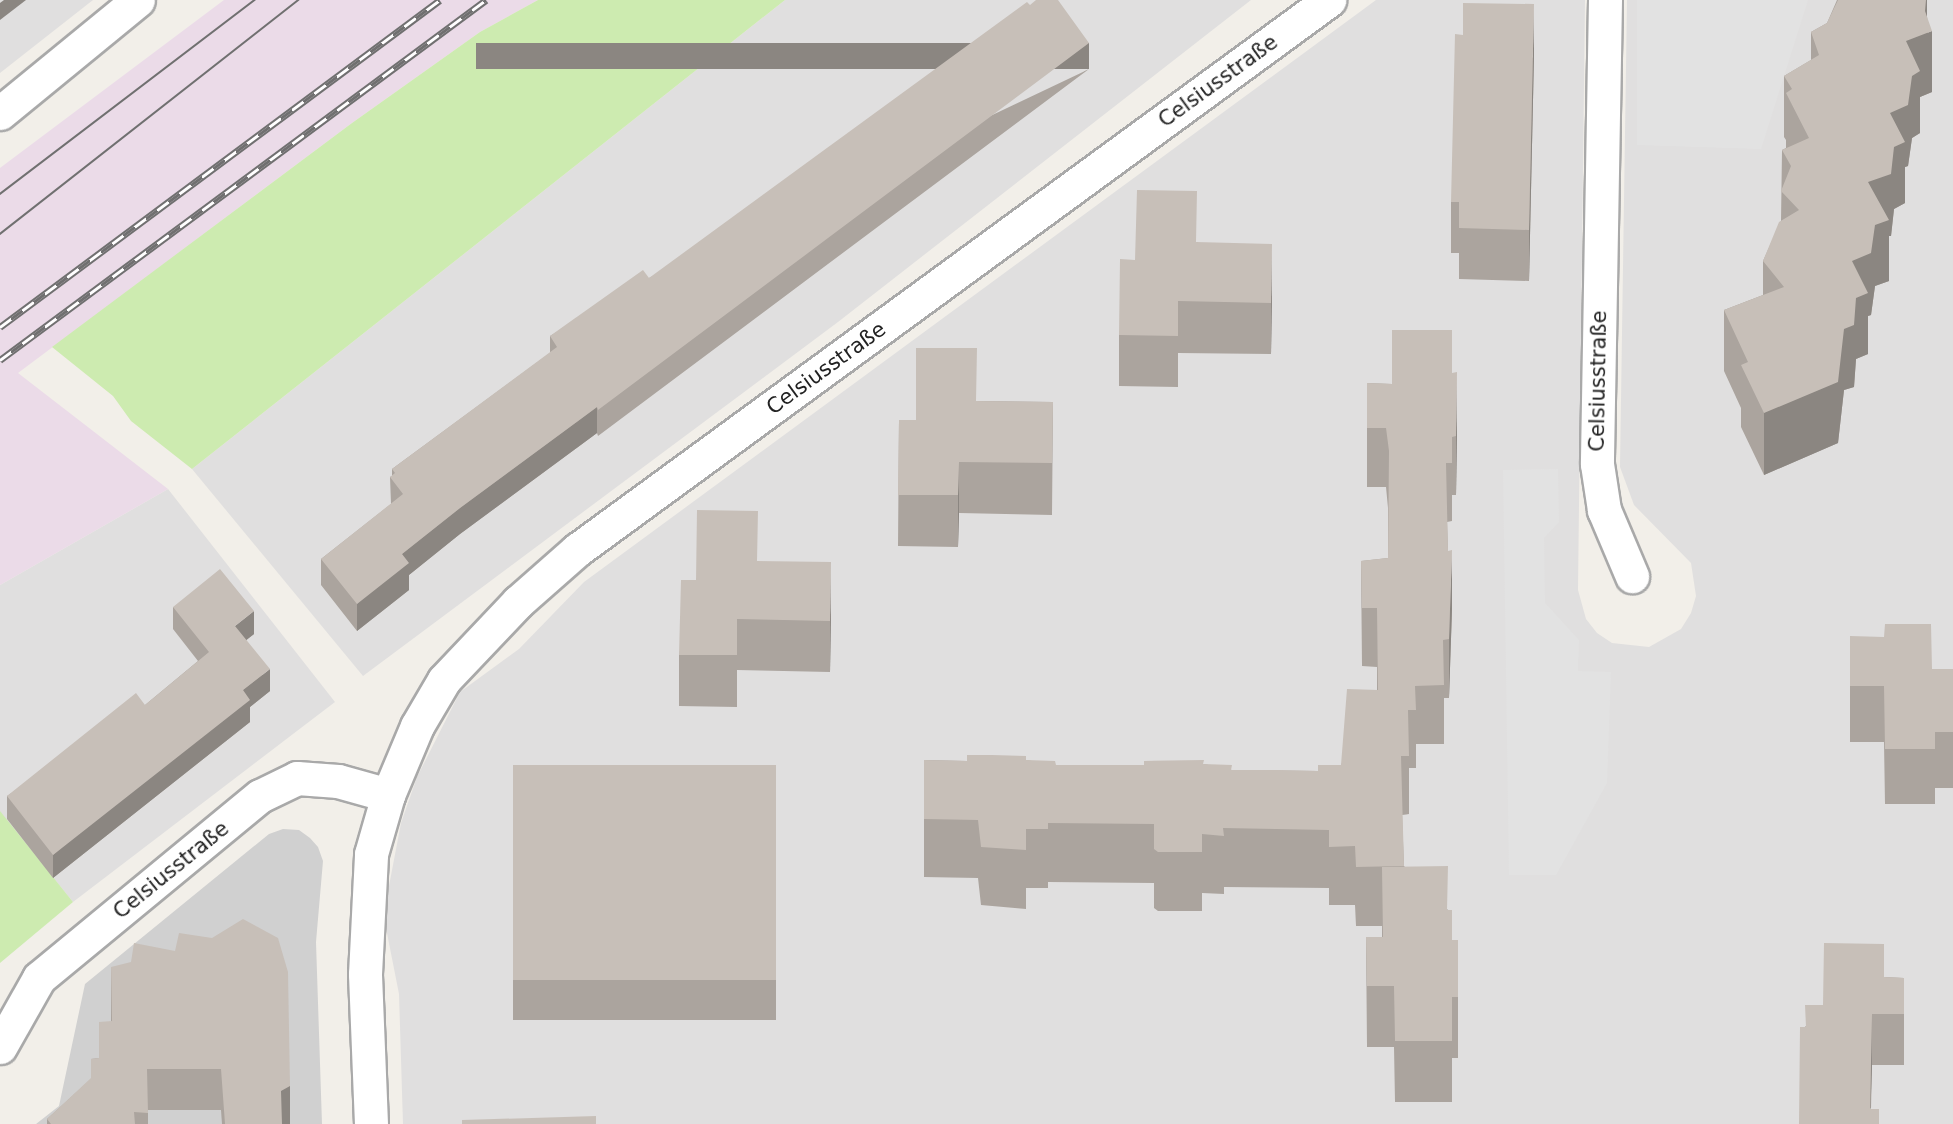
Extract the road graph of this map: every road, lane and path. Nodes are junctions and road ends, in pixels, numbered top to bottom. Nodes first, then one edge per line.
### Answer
1 (138, 0) edge
2 (1329, 0) edge
3 (1605, 0) edge
4 (0, 113) edge
5 (1632, 576) dead end
6 (388, 795) junction
7 (0, 1047) edge
8 (371, 1124) edge

1 - 4 street
2 - 6 street, Celsiusstraße
3 - 5 street, Celsiusstraße
6 - 7 street, Celsiusstraße
6 - 8 street, Celsiusstraße

